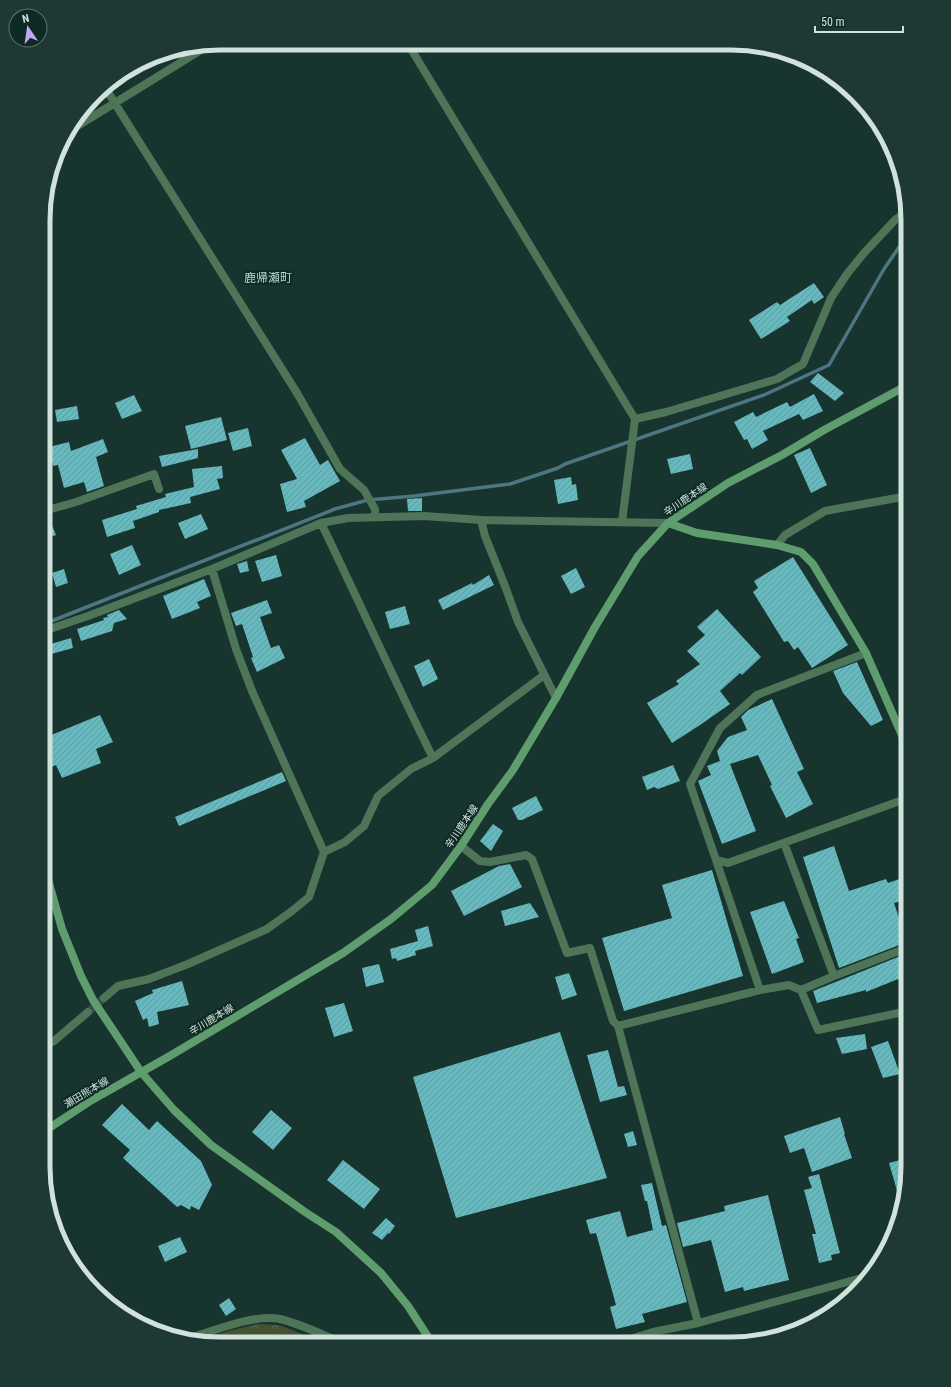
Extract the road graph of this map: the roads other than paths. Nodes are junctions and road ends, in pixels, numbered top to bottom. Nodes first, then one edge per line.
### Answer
1 (412, 50) edge
2 (199, 51) edge
3 (108, 92) edge
4 (114, 103) junction
5 (80, 124) edge
6 (901, 216) edge
7 (901, 389) edge
8 (635, 419) junction
9 (159, 489) dead end
10 (901, 497) edge
11 (50, 509) edge
12 (375, 517) junction
13 (481, 520) junction
14 (622, 522) junction
15 (321, 523) junction
16 (668, 523) junction
17 (777, 545) junction
18 (212, 569) junction
19 (50, 629) edge
20 (866, 653) junction
21 (544, 675) junction
22 (556, 698) junction
23 (901, 733) edge
24 (433, 758) junction
25 (901, 801) edge
26 (784, 843) junction
27 (461, 846) junction
28 (324, 852) junction
29 (716, 860) junction
30 (50, 884) edge
31 (901, 950) edge
32 (834, 976) junction
33 (760, 990) junction
34 (801, 990) junction
35 (104, 998) tunnel mouth
36 (88, 1012) tunnel mouth
37 (901, 1012) edge
38 (618, 1026) junction
39 (50, 1043) edge
40 (141, 1072) junction
41 (50, 1127) edge
42 (859, 1279) edge
43 (698, 1323) junction
44 (197, 1336) edge
45 (328, 1337) edge
46 (428, 1337) edge
47 (637, 1337) edge

1 - 8 street
2 - 4 street
3 - 4 street
4 - 5 street
4 - 12 street
6 - 8 street
7 - 16 main road, 辛川鹿本線
8 - 14 street
9 - 11 street
10 - 17 street
12 - 13 street
12 - 15 street
13 - 14 street
13 - 21 street
14 - 16 street
15 - 18 street
15 - 24 street
16 - 17 main road
16 - 22 main road, 辛川鹿本線
17 - 20 main road
18 - 19 street
18 - 28 street
20 - 23 main road
20 - 29 street
21 - 22 street
21 - 24 street
22 - 27 main road, 辛川鹿本線
24 - 28 street
25 - 26 street
26 - 29 street
26 - 32 street
27 - 38 street
27 - 40 main road, 辛川鹿本線
28 - 35 street
29 - 33 street
30 - 40 main road
31 - 32 street
32 - 34 street
33 - 34 street
33 - 38 street
34 - 37 street
36 - 39 street
38 - 43 street
40 - 41 main road, 瀬田熊本線
40 - 46 main road
42 - 43 street
43 - 47 street
44 - 45 street

